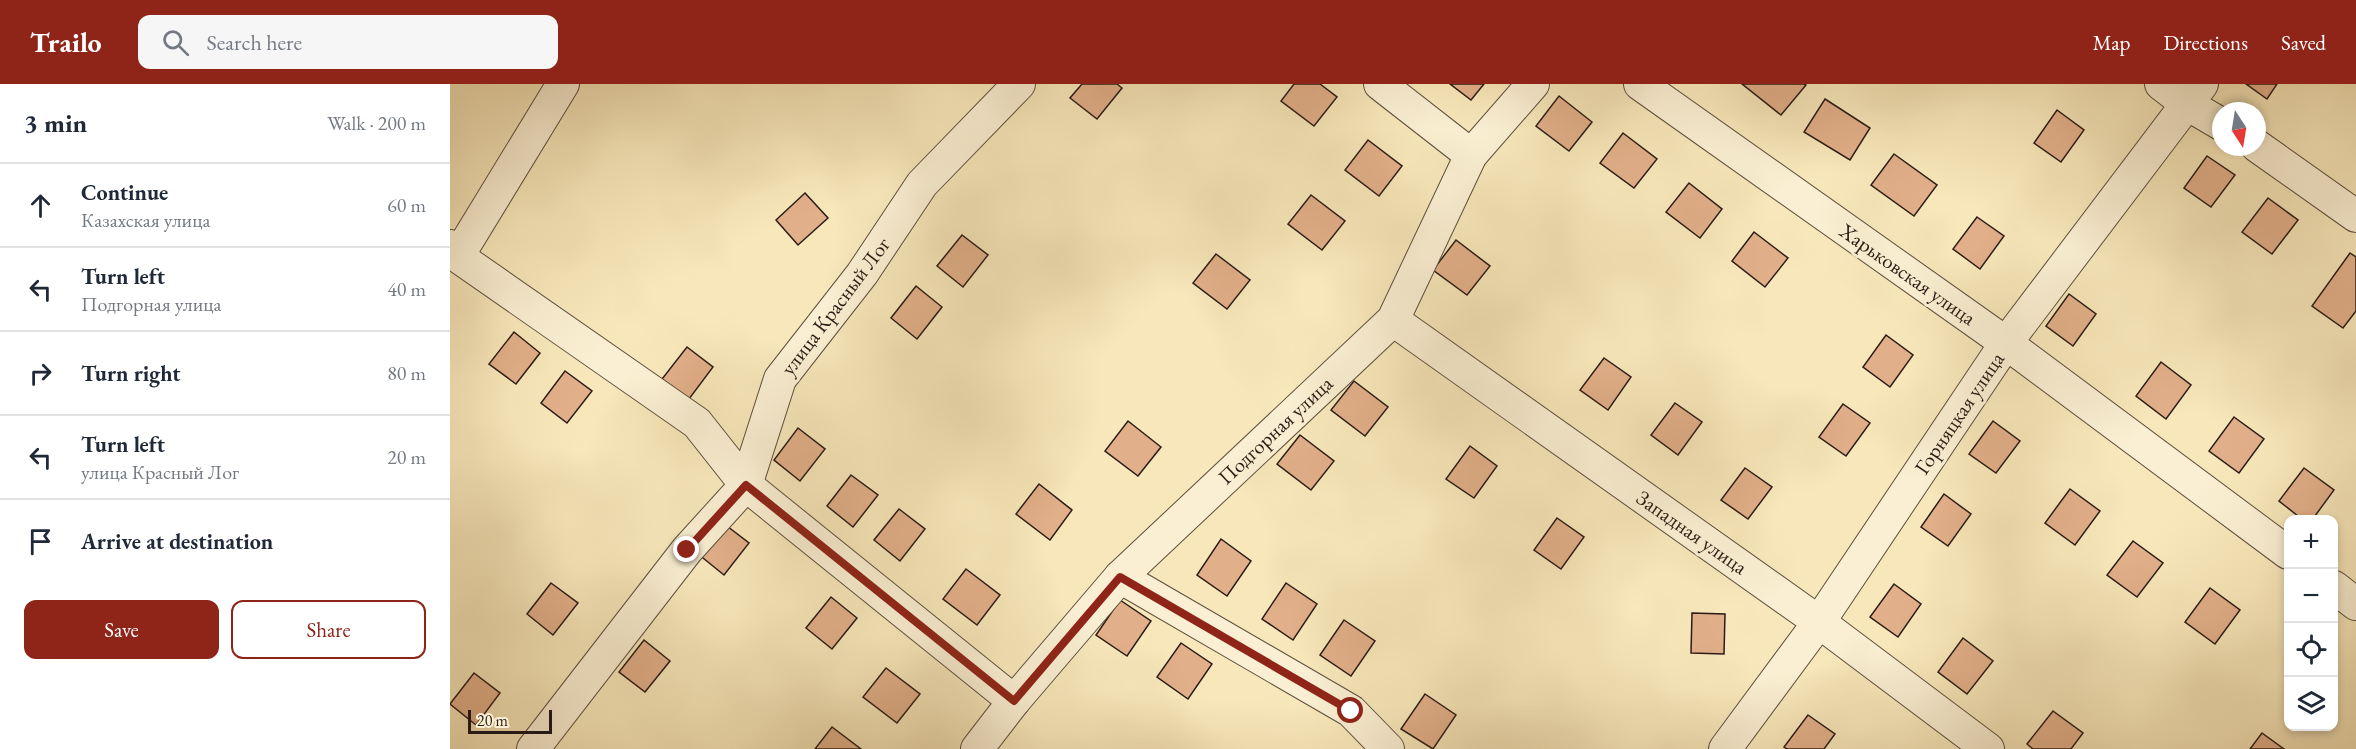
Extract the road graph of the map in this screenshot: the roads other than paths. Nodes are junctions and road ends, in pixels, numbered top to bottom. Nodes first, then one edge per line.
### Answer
1 (563, 84) edge
2 (1019, 84) edge
3 (1380, 84) edge
4 (1533, 84) edge
5 (1640, 84) edge
6 (2161, 84) edge
7 (2195, 94) edge
8 (2212, 114) edge
9 (2266, 152) edge
10 (1471, 155) junction
11 (2356, 216) edge
12 (453, 251) edge
13 (1393, 320) junction
14 (2006, 343) junction
15 (746, 485) junction
16 (2284, 550) edge
17 (1120, 577) junction
18 (2338, 590) edge
19 (2356, 604) edge
20 (1819, 622) junction
21 (1014, 701) junction
22 (534, 749) edge
23 (977, 749) edge
24 (1388, 749) edge
25 (1725, 749) edge
26 (1988, 749) edge

1 - 12 street
2 - 15 street, улица Красный Лог
3 - 10 street
4 - 10 street, Подгорная улица
5 - 14 street, Харьковская улица
6 - 7 street
7 - 8 street
7 - 14 street, Горняцкая улица
9 - 11 street
10 - 13 street, Подгорная улица
12 - 15 street
13 - 17 street, Подгорная улица
13 - 20 street, Западная улица
14 - 16 street, Харьковская улица
14 - 20 street, Горняцкая улица
15 - 21 street
15 - 22 street, улица Красный Лог
17 - 21 street, Подгорная улица
17 - 24 street
18 - 19 street
20 - 25 street, Горняцкая улица
20 - 26 street, Западная улица
21 - 23 street, Подгорная улица

